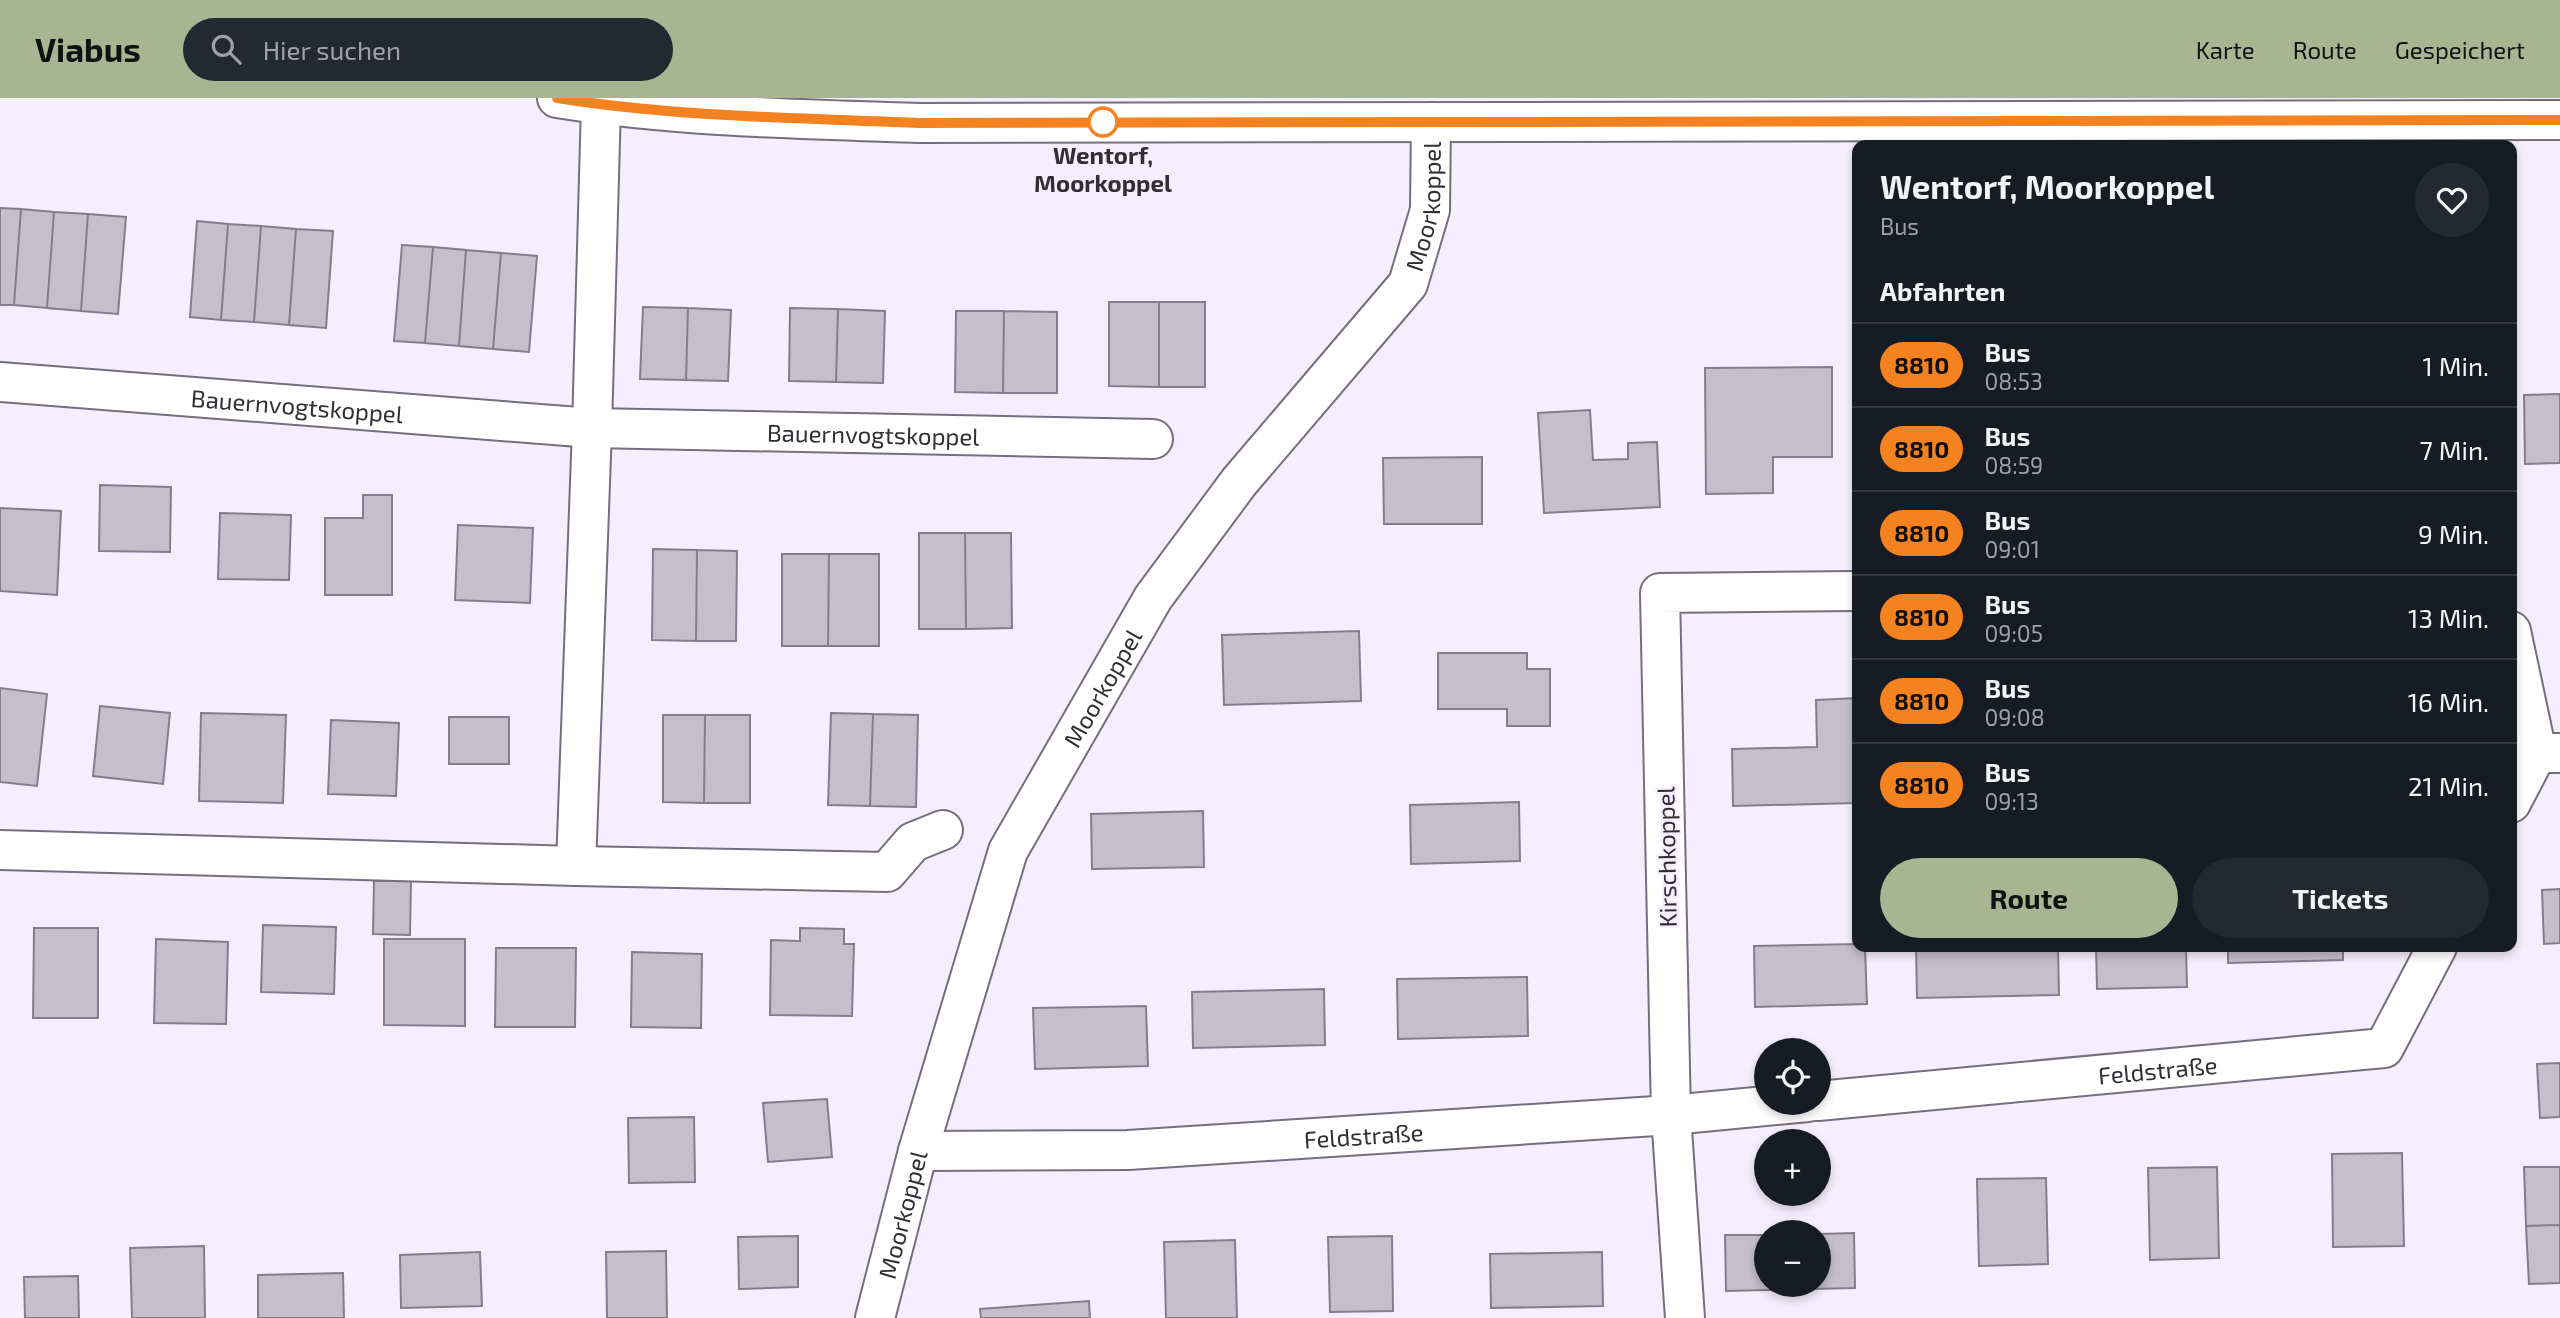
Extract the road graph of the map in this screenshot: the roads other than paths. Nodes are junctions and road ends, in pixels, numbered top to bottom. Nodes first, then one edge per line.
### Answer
1 (557, 98) edge
2 (601, 105) junction
3 (2560, 120) edge
4 (1431, 122) junction
5 (0, 382) edge
6 (592, 428) junction
7 (1153, 439) dead end
8 (1852, 591) edge
9 (2517, 650) edge
10 (2549, 753) edge
11 (2517, 795) edge
12 (943, 830) dead end
13 (0, 850) edge
14 (576, 866) junction
15 (2434, 952) edge
16 (1831, 1100) edge
17 (1754, 1107) edge
18 (1671, 1115) junction
19 (918, 1151) junction
20 (875, 1318) edge
21 (1685, 1318) edge

1 - 2 street
2 - 4 street
2 - 6 street
3 - 4 street
4 - 19 street, Moorkoppel
5 - 6 street, Bauernvogtskoppel
6 - 7 street, Bauernvogtskoppel
6 - 14 street
8 - 18 street, Kirschkoppel
9 - 10 street
10 - 11 street
12 - 14 street
13 - 14 street
15 - 16 street, Feldstraße
17 - 18 street, Feldstraße
18 - 19 street, Feldstraße
18 - 21 street, Kirschkoppel
19 - 20 street, Moorkoppel

